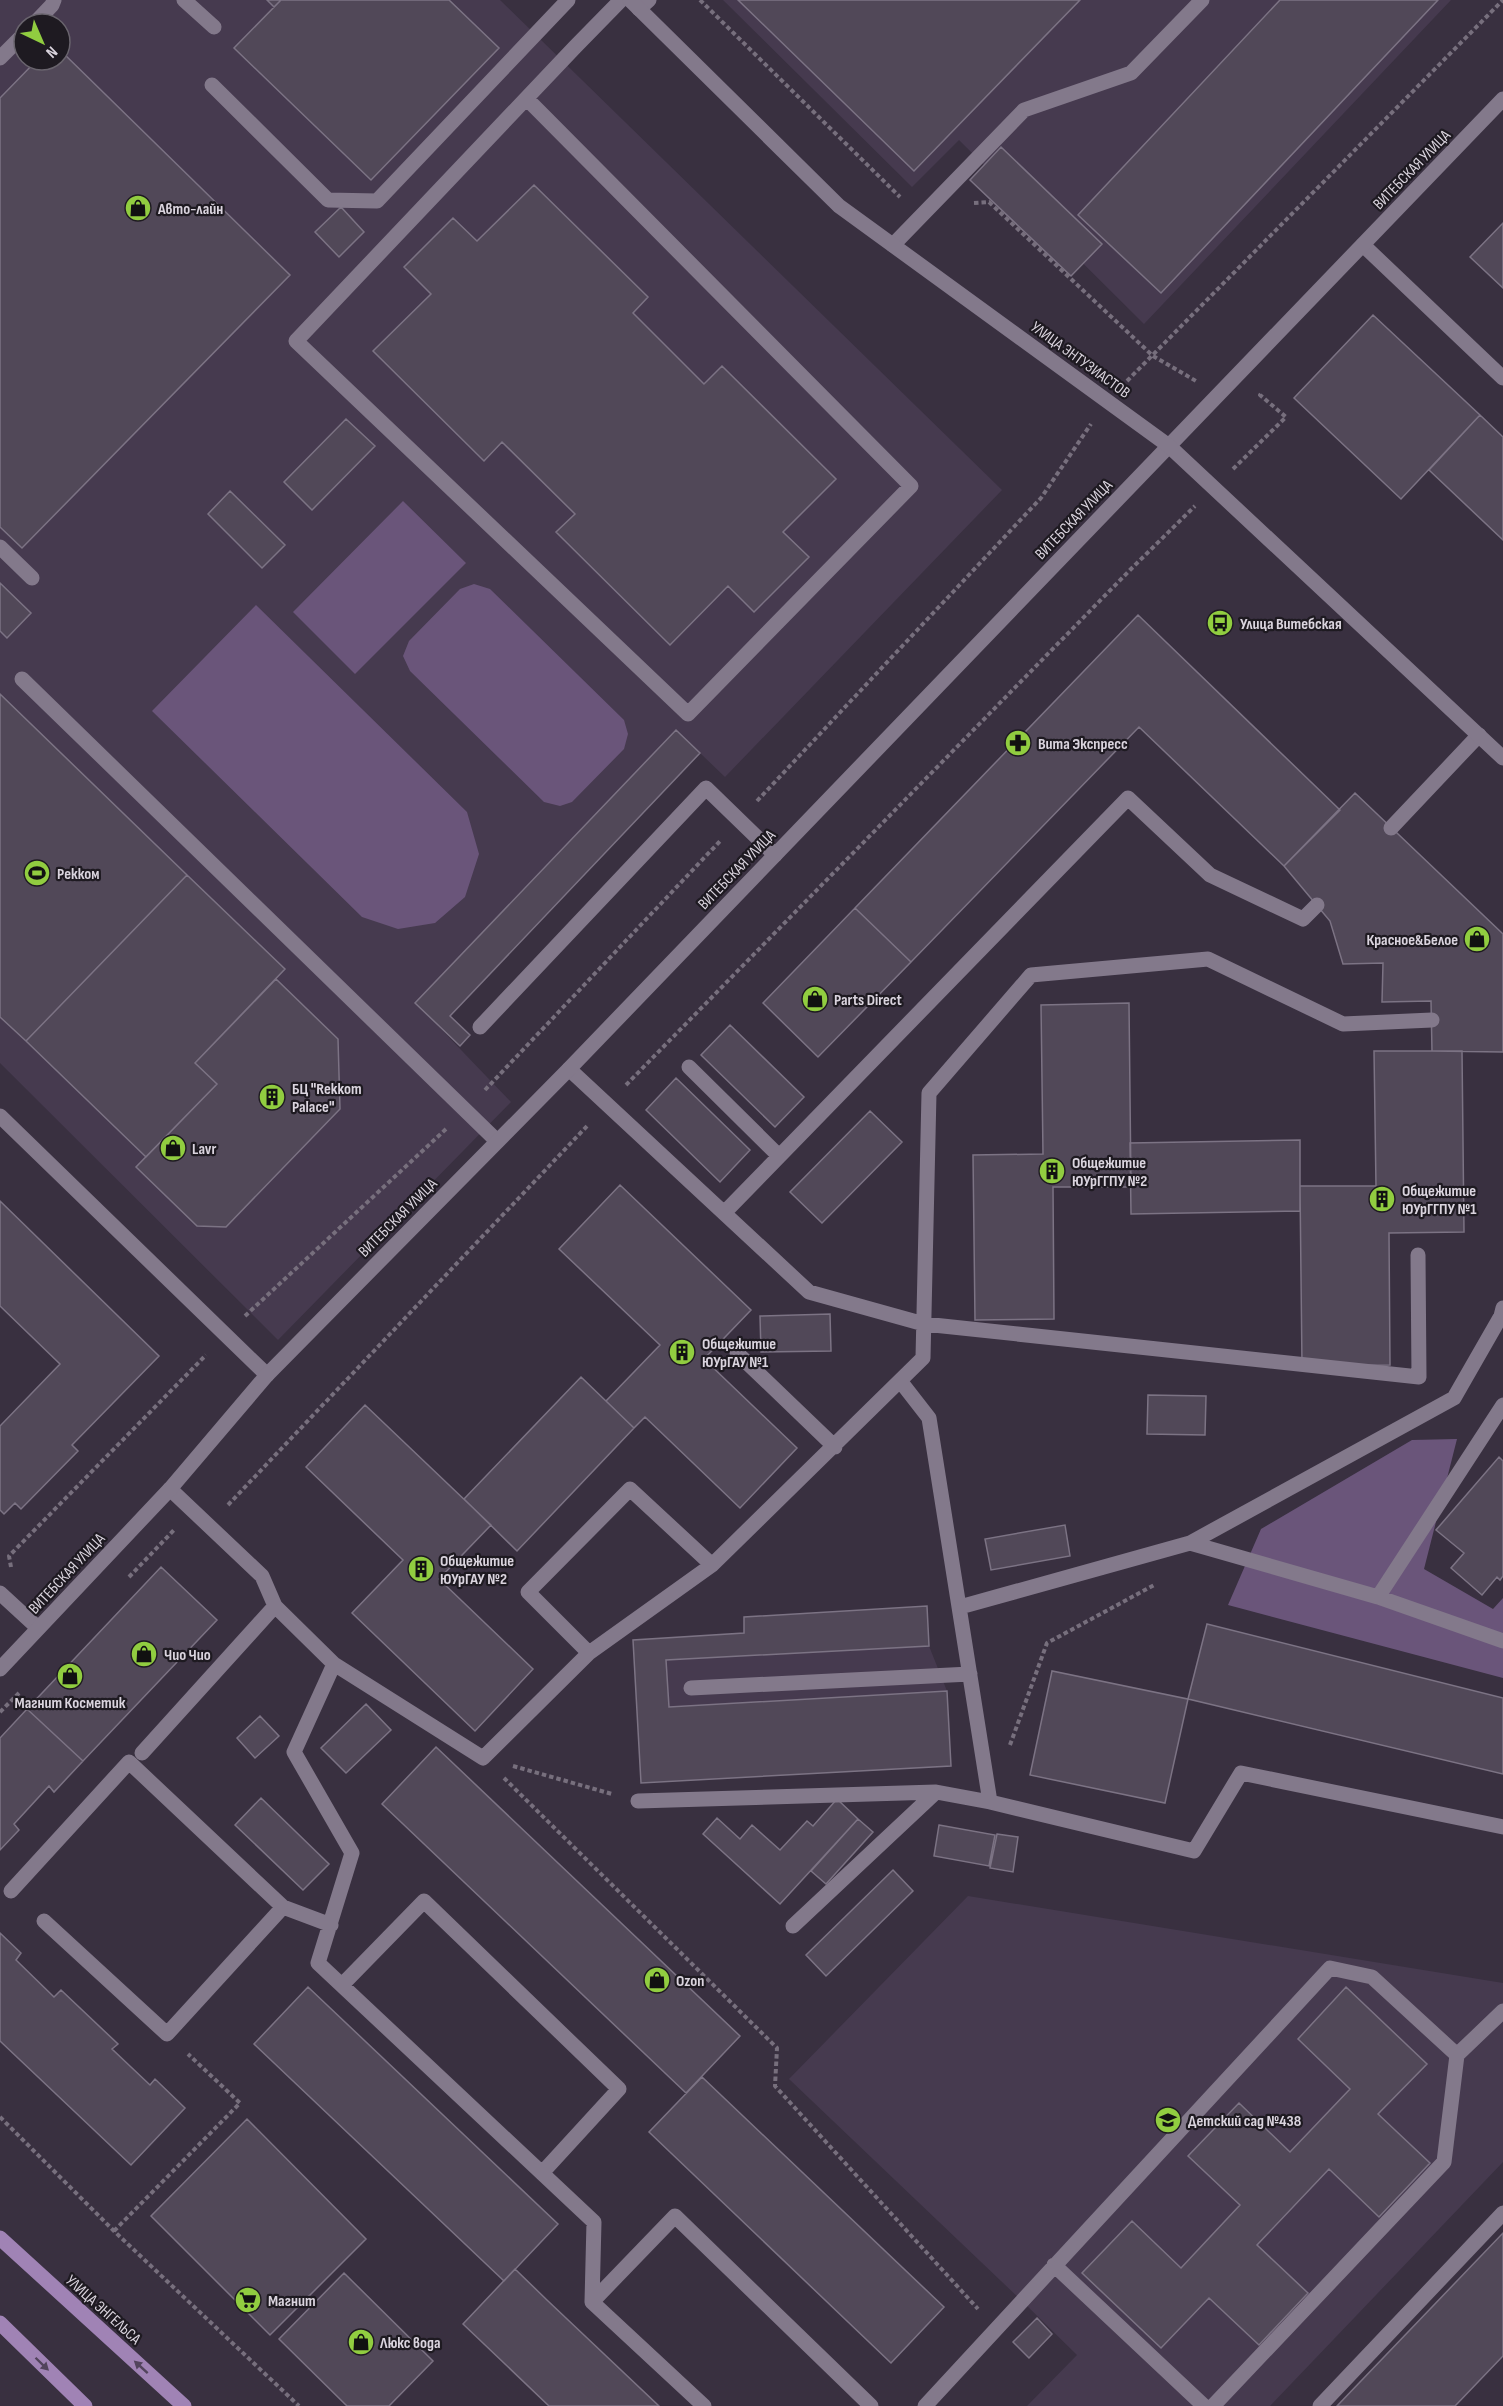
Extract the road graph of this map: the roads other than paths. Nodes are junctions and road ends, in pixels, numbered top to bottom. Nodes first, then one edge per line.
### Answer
1 (54, 0) edge
2 (184, 0) edge
3 (568, 0) edge
4 (621, 0) edge
5 (1202, 0) edge
6 (639, 3) edge
7 (45, 12) edge
8 (214, 27) dead end
9 (12, 46) edge
10 (0, 58) edge
11 (212, 85) dead end
12 (526, 99) junction
13 (1503, 99) edge
14 (893, 245) junction
15 (1363, 245) junction
16 (1503, 378) edge
17 (1169, 446) junction
18 (0, 547) edge
19 (32, 578) dead end
20 (22, 679) dead end
21 (1479, 735) junction
22 (1503, 758) edge
23 (1391, 828) dead end
24 (775, 855) junction
25 (1317, 905) dead end
26 (1432, 1020) dead end
27 (480, 1027) dead end
28 (689, 1067) dead end
29 (569, 1069) junction
30 (0, 1116) edge
31 (497, 1141) junction
32 (779, 1156) junction
33 (724, 1213) junction
34 (1418, 1255) dead end
35 (1502, 1314) edge
36 (924, 1324) junction
37 (737, 1353) dead end
38 (267, 1375) junction
39 (901, 1382) junction
40 (1503, 1405) edge
41 (835, 1447) junction
42 (170, 1489) junction
43 (1190, 1543) junction
44 (712, 1565) junction
45 (0, 1593) edge
46 (1378, 1597) junction
47 (275, 1606) junction
48 (960, 1607) junction
49 (38, 1628) junction
50 (1503, 1641) edge
51 (589, 1653) junction
52 (334, 1664) junction
53 (0, 1669) edge
54 (970, 1674) junction
55 (691, 1688) dead end
56 (142, 1753) dead end
57 (936, 1792) junction
58 (638, 1801) road end
59 (990, 1802) junction
60 (1503, 1827) edge
61 (11, 1891) dead end
62 (283, 1907) junction
63 (45, 1921) dead end
64 (331, 1924) junction
65 (793, 1926) dead end
66 (342, 1985) junction
67 (1503, 2011) edge
68 (1457, 2055) junction
69 (542, 2173) junction
70 (1503, 2213) edge
71 (0, 2238) edge
72 (1054, 2265) junction
73 (592, 2302) junction
74 (0, 2323) edge
75 (934, 2403) edge
76 (85, 2406) edge
77 (184, 2406) edge
78 (704, 2406) edge
79 (871, 2406) edge
80 (1204, 2406) edge
81 (1213, 2406) edge
82 (1320, 2406) edge

1 - 7 street
2 - 8 street
3 - 11 street
4 - 12 street
5 - 14 street
6 - 14 street, УЛИЦА ЭНТУЗИАСТОВ
9 - 10 street
12 - 12 street
13 - 15 street, ВИТЕБСКАЯ УЛИЦА
14 - 17 street, УЛИЦА ЭНТУЗИАСТОВ
15 - 16 street
15 - 17 street, ВИТЕБСКАЯ УЛИЦА
17 - 21 street, УЛИЦА ЭНТУЗИАСТОВ
17 - 24 street, ВИТЕБСКАЯ УЛИЦА
18 - 19 street
20 - 31 street
21 - 22 street, УЛИЦА ЭНТУЗИАСТОВ
21 - 23 street
24 - 27 street
24 - 29 street, ВИТЕБСКАЯ УЛИЦА
25 - 32 street
26 - 36 street
28 - 32 street
29 - 31 street, ВИТЕБСКАЯ УЛИЦА
29 - 33 street
30 - 38 street
31 - 38 street, ВИТЕБСКАЯ УЛИЦА
32 - 33 street
33 - 36 street
34 - 36 street
35 - 43 street
36 - 39 street
37 - 41 street
38 - 42 street, ВИТЕБСКАЯ УЛИЦА
39 - 41 street
39 - 48 street
40 - 46 street
41 - 44 street
42 - 47 street
42 - 49 street, ВИТЕБСКАЯ УЛИЦА
43 - 46 street
43 - 48 street
44 - 51 street
44 - 51 street
45 - 49 street
46 - 50 street
47 - 52 street
47 - 56 street
48 - 54 street
49 - 53 street, ВИТЕБСКАЯ УЛИЦА
51 - 52 street
52 - 64 street
54 - 55 street
54 - 59 street
57 - 58 street
57 - 59 street
57 - 65 street
59 - 60 street
61 - 62 street
62 - 63 street
62 - 64 street
64 - 66 street
66 - 69 street
66 - 69 street
67 - 68 street
68 - 72 street
68 - 81 street
69 - 73 street
70 - 82 street
77 -> 71 main road, УЛИЦА ЭНГЕЛЬСА
72 - 75 street
72 - 80 street
73 - 78 street
73 - 79 street
74 -> 76 main road

